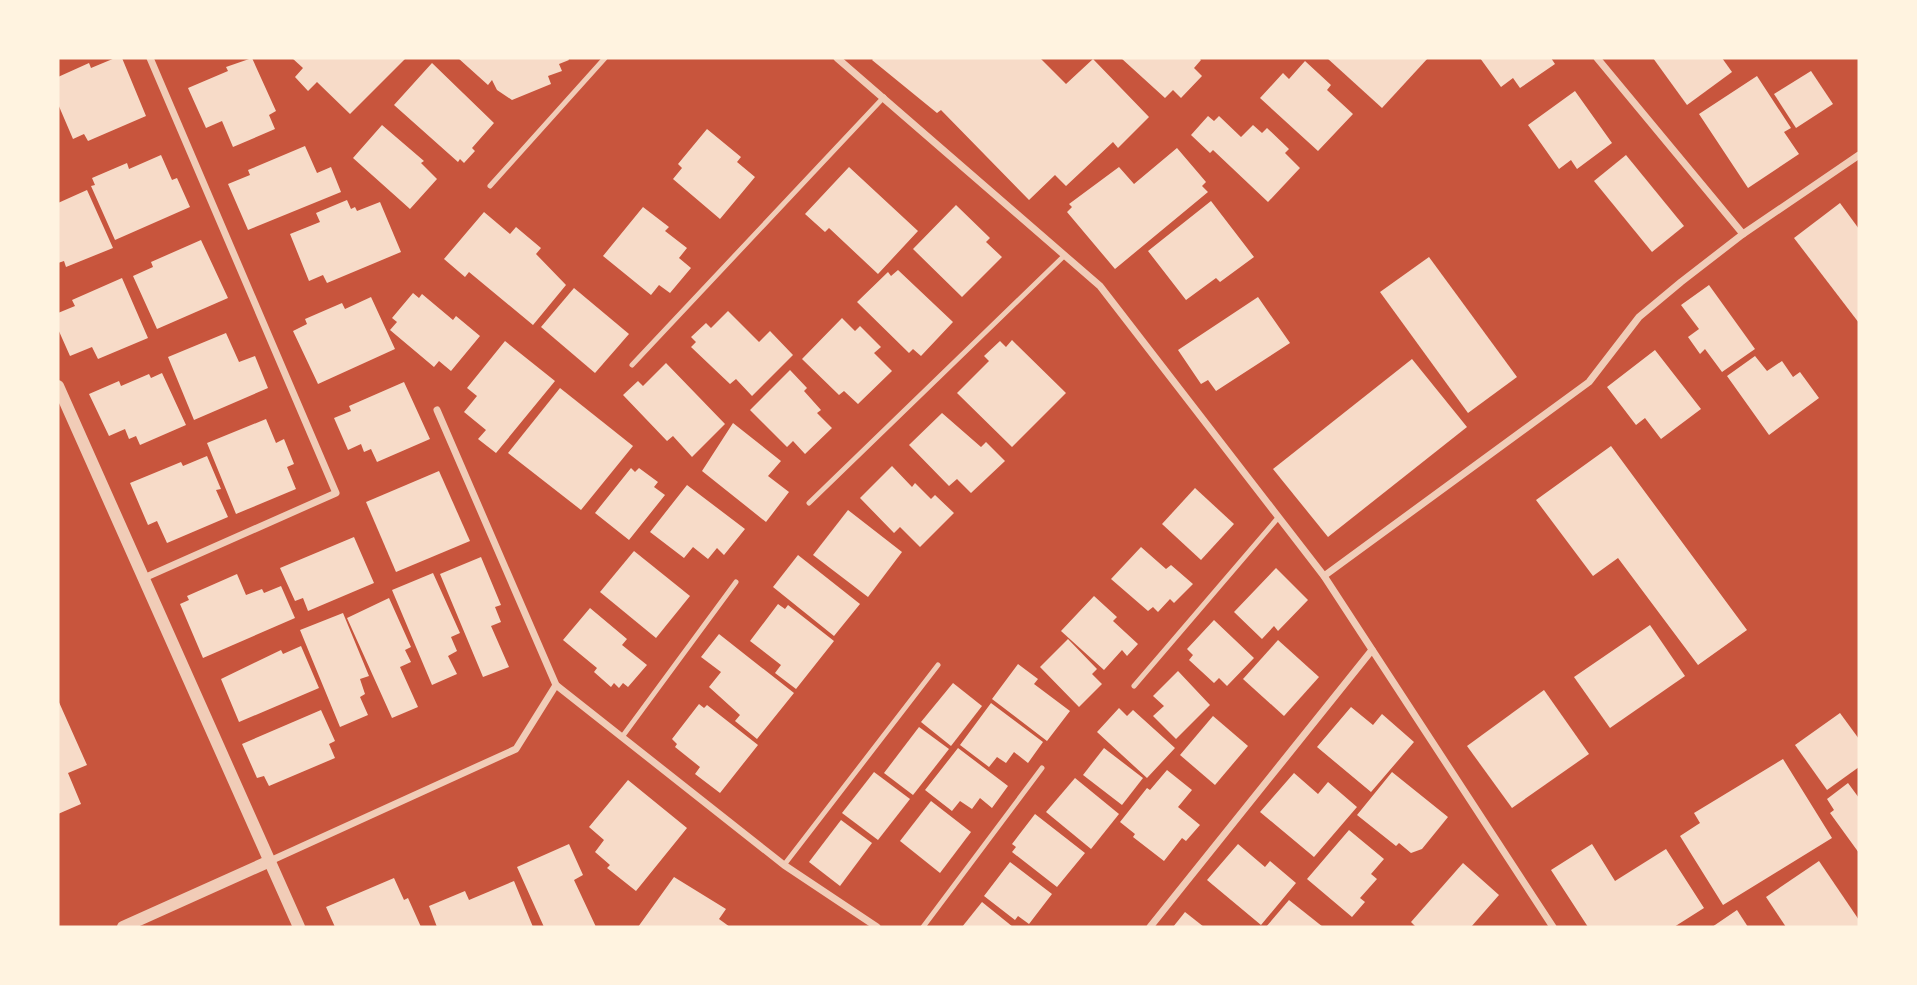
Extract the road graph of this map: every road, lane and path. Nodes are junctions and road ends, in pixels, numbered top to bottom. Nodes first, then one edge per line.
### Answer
1 (150, 58) edge
2 (605, 58) edge
3 (837, 58) edge
4 (1597, 58) edge
5 (885, 97) junction
6 (1859, 155) edge
7 (490, 186) dead end
8 (1743, 234) junction
9 (1065, 255) junction
10 (632, 365) dead end
11 (58, 386) edge
12 (437, 410) dead end
13 (809, 503) dead end
14 (1278, 519) junction
15 (1324, 576) junction
16 (145, 578) junction
17 (736, 582) dead end
18 (1372, 650) junction
19 (938, 665) dead end
20 (556, 685) junction
21 (1134, 686) dead end
22 (622, 737) junction
23 (1042, 768) dead end
24 (270, 861) junction
25 (784, 865) junction
26 (123, 927) edge
27 (299, 927) edge
28 (877, 927) edge
29 (923, 927) edge
30 (1150, 927) edge
31 (1553, 927) edge

1 - 16 street
2 - 7 lane
3 - 5 street
4 - 8 street
5 - 9 street
5 - 10 lane
6 - 8 street
8 - 15 street
9 - 13 lane
9 - 14 street
11 - 16 street
12 - 20 street
14 - 15 street
14 - 21 lane
15 - 18 street
16 - 24 street
17 - 22 lane
18 - 30 street
18 - 31 street
19 - 25 lane
20 - 22 street
20 - 24 street
22 - 25 street
23 - 29 lane
24 - 26 street
24 - 27 street
25 - 28 street

